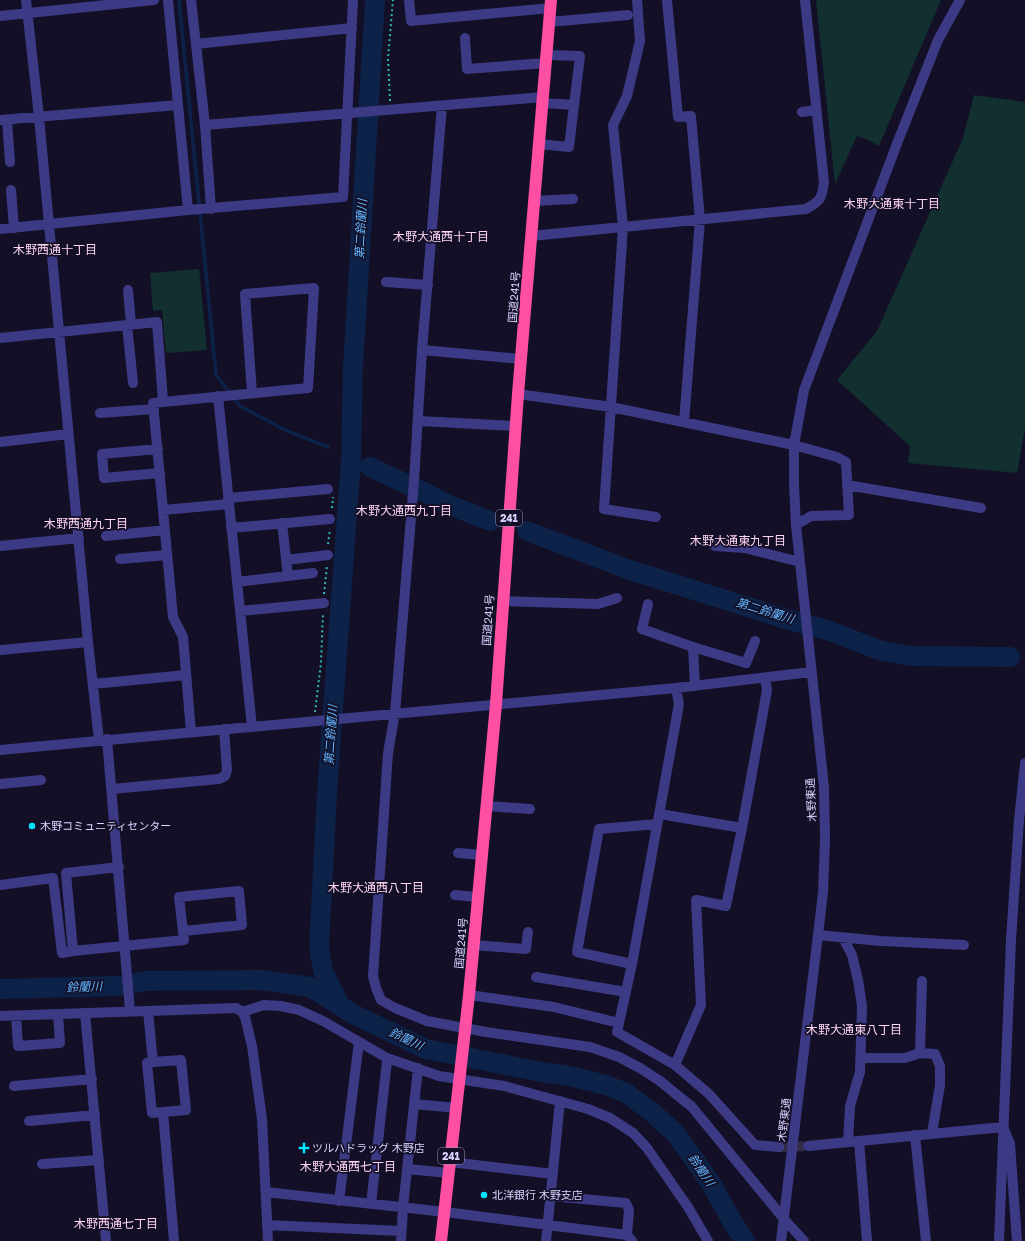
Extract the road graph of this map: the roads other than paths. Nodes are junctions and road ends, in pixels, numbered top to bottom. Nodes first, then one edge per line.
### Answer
1 (26, 0) edge
2 (154, 0) edge
3 (168, 0) edge
4 (191, 0) edge
5 (354, 0) edge
6 (408, 0) edge
7 (637, 0) edge
8 (667, 0) edge
9 (805, 0) edge
10 (960, 0) edge
11 (551, 4) edge
12 (28, 13) junction
13 (628, 15) dead end
14 (0, 16) edge
15 (549, 22) junction
16 (352, 28) junction
17 (465, 38) dead end
18 (196, 44) junction
19 (546, 59) junction
20 (543, 100) junction
21 (178, 105) junction
22 (574, 105) junction
23 (442, 106) junction
24 (816, 110) junction
25 (802, 112) dead end
26 (348, 113) junction
27 (39, 117) junction
28 (3, 120) edge
29 (205, 125) junction
30 (539, 144) junction
31 (10, 162) dead end
32 (12, 190) dead end
33 (573, 199) dead end
34 (534, 202) junction
35 (211, 209) junction
36 (188, 210) junction
37 (700, 220) junction
38 (48, 224) junction
39 (623, 227) junction
40 (14, 228) junction
41 (0, 229) edge
42 (531, 236) junction
43 (386, 282) dead end
44 (428, 285) junction
45 (128, 290) dead end
46 (129, 325) junction
47 (58, 332) junction
48 (0, 338) edge
49 (422, 350) junction
50 (522, 358) junction
51 (133, 383) dead end
52 (252, 393) junction
53 (518, 394) junction
54 (218, 396) junction
55 (163, 402) junction
56 (611, 407) junction
57 (154, 409) junction
58 (100, 413) dead end
59 (418, 421) junction
60 (684, 422) junction
61 (516, 426) junction
62 (68, 434) junction
63 (0, 442) edge
64 (794, 445) junction
65 (158, 449) junction
66 (160, 473) junction
67 (847, 485) junction
68 (328, 489) dead end
69 (229, 501) junction
70 (981, 508) dead end
71 (163, 510) junction
72 (656, 517) dead end
73 (330, 519) dead end
74 (282, 523) junction
75 (796, 525) junction
76 (231, 528) junction
77 (165, 530) junction
78 (106, 536) dead end
79 (79, 538) junction
80 (0, 546) edge
81 (715, 546) dead end
82 (167, 555) junction
83 (328, 555) dead end
84 (120, 559) dead end
85 (286, 560) junction
86 (800, 562) junction
87 (313, 573) dead end
88 (288, 576) junction
89 (237, 582) junction
90 (617, 598) dead end
91 (503, 601) junction
92 (324, 602) dead end
93 (648, 604) dead end
94 (240, 611) junction
95 (755, 641) dead end
96 (88, 642) junction
97 (693, 647) junction
98 (0, 650) edge
99 (811, 672) junction
100 (186, 675) junction
101 (765, 678) junction
102 (92, 684) junction
103 (696, 686) junction
104 (676, 688) junction
105 (496, 704) junction
106 (395, 713) junction
107 (252, 727) junction
108 (224, 729) junction
109 (191, 732) junction
110 (103, 740) junction
111 (0, 750) edge
112 (1025, 763) edge
113 (41, 780) dead end
114 (0, 784) edge
115 (112, 789) junction
116 (486, 806) junction
117 (530, 809) dead end
118 (660, 814) junction
119 (658, 824) junction
120 (742, 828) junction
121 (458, 854) dead end
122 (482, 855) junction
123 (119, 867) junction
124 (0, 885) edge
125 (455, 895) dead end
126 (478, 897) junction
127 (183, 931) junction
128 (528, 932) dead end
129 (818, 935) junction
130 (844, 938) junction
131 (473, 945) junction
132 (964, 945) dead end
133 (125, 946) junction
134 (73, 952) junction
135 (632, 964) junction
136 (536, 977) dead end
137 (922, 982) dead end
138 (626, 992) junction
139 (469, 995) junction
140 (130, 1011) junction
141 (148, 1011) junction
142 (242, 1012) junction
143 (85, 1013) junction
144 (58, 1014) junction
145 (0, 1016) edge
146 (16, 1016) junction
147 (620, 1023) junction
148 (465, 1033) junction
149 (359, 1042) junction
150 (920, 1053) junction
151 (861, 1058) junction
152 (153, 1062) junction
153 (387, 1062) dead end
154 (675, 1065) junction
155 (418, 1068) junction
156 (460, 1074) junction
157 (92, 1079) junction
158 (14, 1086) dead end
159 (560, 1101) junction
160 (414, 1104) junction
161 (456, 1108) junction
162 (163, 1112) junction
163 (95, 1115) junction
164 (29, 1121) dead end
165 (1003, 1127) junction
166 (932, 1133) junction
167 (916, 1135) junction
168 (859, 1141) junction
169 (848, 1142) junction
170 (808, 1146) tunnel mouth
171 (779, 1147) tunnel mouth
172 (99, 1160) junction
173 (42, 1164) dead end
174 (450, 1167) junction
175 (407, 1169) junction
176 (553, 1174) junction
177 (266, 1192) junction
178 (551, 1196) junction
179 (339, 1200) junction
180 (371, 1204) junction
181 (403, 1208) junction
182 (444, 1212) junction
183 (784, 1218) junction
184 (267, 1225) junction
185 (548, 1225) junction
186 (401, 1236) edge
187 (630, 1238) edge
188 (781, 1239) edge
189 (106, 1241) edge
190 (174, 1241) edge
191 (268, 1241) edge
192 (441, 1241) edge
193 (546, 1241) edge
194 (708, 1241) edge
195 (804, 1241) edge
196 (867, 1241) edge
197 (926, 1241) edge
198 (999, 1241) edge
199 (1017, 1241) edge

1 - 12 street
2 - 12 street
3 - 21 street
4 - 18 street
5 - 16 street
6 - 11 street
7 - 39 street
8 - 37 street
9 - 24 street
10 - 64 street, 木野東通
11 - 15 highway, 国道241号 / 241
12 - 14 street
12 - 27 street
13 - 15 street
15 - 19 highway, 国道241号 / 241
16 - 18 street
16 - 26 street
17 - 19 street
18 - 29 street
19 - 20 highway, 国道241号 / 241
19 - 22 street
20 - 22 street
20 - 23 street
20 - 30 highway, 国道241号 / 241
21 - 27 street
21 - 36 street
22 - 30 street
23 - 26 street
23 - 44 street
24 - 25 street
24 - 37 street
26 - 29 street
26 - 35 street
27 - 28 street
27 - 38 street
28 - 31 street
29 - 35 street
30 - 34 highway, 国道241号 / 241
32 - 40 street
33 - 34 street
34 - 42 highway, 国道241号 / 241
35 - 36 street
36 - 38 street
37 - 39 street
37 - 60 street
38 - 40 street
38 - 47 street
39 - 42 street
39 - 56 street
40 - 41 street
42 - 50 highway, 国道241号 / 241
43 - 44 street
44 - 49 street
45 - 46 street
46 - 47 street
46 - 51 street
46 - 55 street
47 - 48 street
47 - 62 street
49 - 50 street
49 - 59 street
50 - 53 highway, 国道241号 / 241
52 - 52 street
52 - 54 street
53 - 56 street
53 - 61 highway, 国道241号 / 241
54 - 55 street
54 - 69 street
55 - 57 street
56 - 60 street
56 - 72 street
57 - 58 street
57 - 65 street
59 - 61 street
59 - 106 street
60 - 64 street
61 - 91 highway, 国道241号 / 241
62 - 63 street
62 - 79 street
64 - 67 street
64 - 75 street, 木野東通
65 - 66 street
65 - 66 street
66 - 71 street
67 - 70 street
67 - 75 street
68 - 69 street
69 - 71 street
69 - 76 street
71 - 77 street
73 - 74 street
74 - 76 street
74 - 85 street
75 - 86 street, 木野東通
76 - 89 street
77 - 78 street
77 - 82 street
79 - 80 street
79 - 96 street
81 - 86 street
82 - 84 street
82 - 100 street
83 - 85 street
85 - 88 street
86 - 99 street, 木野東通
87 - 88 street
88 - 89 street
89 - 94 street
90 - 91 street
91 - 105 highway, 国道241号 / 241
92 - 94 street
93 - 97 street
94 - 107 street
95 - 97 street
96 - 98 street
96 - 102 street
97 - 103 street
99 - 101 street
99 - 129 street, 木野東通
100 - 102 street
100 - 109 street
101 - 103 street
101 - 120 street
102 - 110 street
103 - 104 street
104 - 105 street
104 - 118 street
105 - 106 street
105 - 116 highway, 国道241号 / 241
106 - 107 street
106 - 148 street
107 - 108 street
108 - 109 street
108 - 115 street
109 - 110 street
110 - 111 street
110 - 115 street
112 - 165 street
113 - 114 street
115 - 123 street
116 - 117 street
116 - 122 highway, 国道241号 / 241
118 - 119 street
118 - 120 street
119 - 135 street
119 - 135 street
120 - 154 street
121 - 122 street
122 - 126 highway, 国道241号 / 241
123 - 133 street
123 - 134 street
124 - 134 street
125 - 126 street
126 - 131 highway, 国道241号 / 241
127 - 127 street
127 - 133 street
128 - 131 street
129 - 130 street
129 - 183 street, 木野東通
130 - 132 street
130 - 151 street
131 - 139 highway, 国道241号 / 241
133 - 134 street
133 - 140 street
135 - 138 street
136 - 138 street
137 - 150 street
138 - 147 street
139 - 147 street
139 - 148 highway, 国道241号 / 241
140 - 141 street
140 - 143 street
141 - 142 street
141 - 152 street
142 - 149 street
142 - 177 street
143 - 144 street
143 - 157 street
144 - 146 street
144 - 146 street
145 - 146 street
147 - 154 street
148 - 156 highway, 国道241号 / 241
148 - 183 street
149 - 155 street
149 - 179 street
150 - 151 street
150 - 166 street
151 - 169 street
152 - 162 street
152 - 162 street
153 - 180 street
154 - 171 street
155 - 156 street
155 - 160 street
156 - 159 street
156 - 161 highway, 国道241号 / 241
157 - 158 street
157 - 163 street
159 - 176 street
159 - 194 street
160 - 161 street
160 - 175 street
161 - 174 highway, 国道241号 / 241
162 - 190 street
163 - 164 street
163 - 172 street
165 - 166 street
165 - 198 street
165 - 199 street
166 - 167 street
167 - 168 street
167 - 197 street
168 - 169 street
168 - 196 street
169 - 170 street
172 - 173 street
172 - 189 street
174 - 175 street
174 - 176 street
174 - 182 highway, 国道241号 / 241
175 - 181 street
176 - 178 street
177 - 179 street
177 - 184 street
178 - 185 street
178 - 187 street
179 - 180 street
180 - 181 street
181 - 182 street
181 - 186 street
182 - 185 street
182 - 192 highway, 国道241号 / 241
183 - 188 street, 木野東通
183 - 195 street
184 - 186 street
184 - 191 street
185 - 187 street
185 - 193 street

